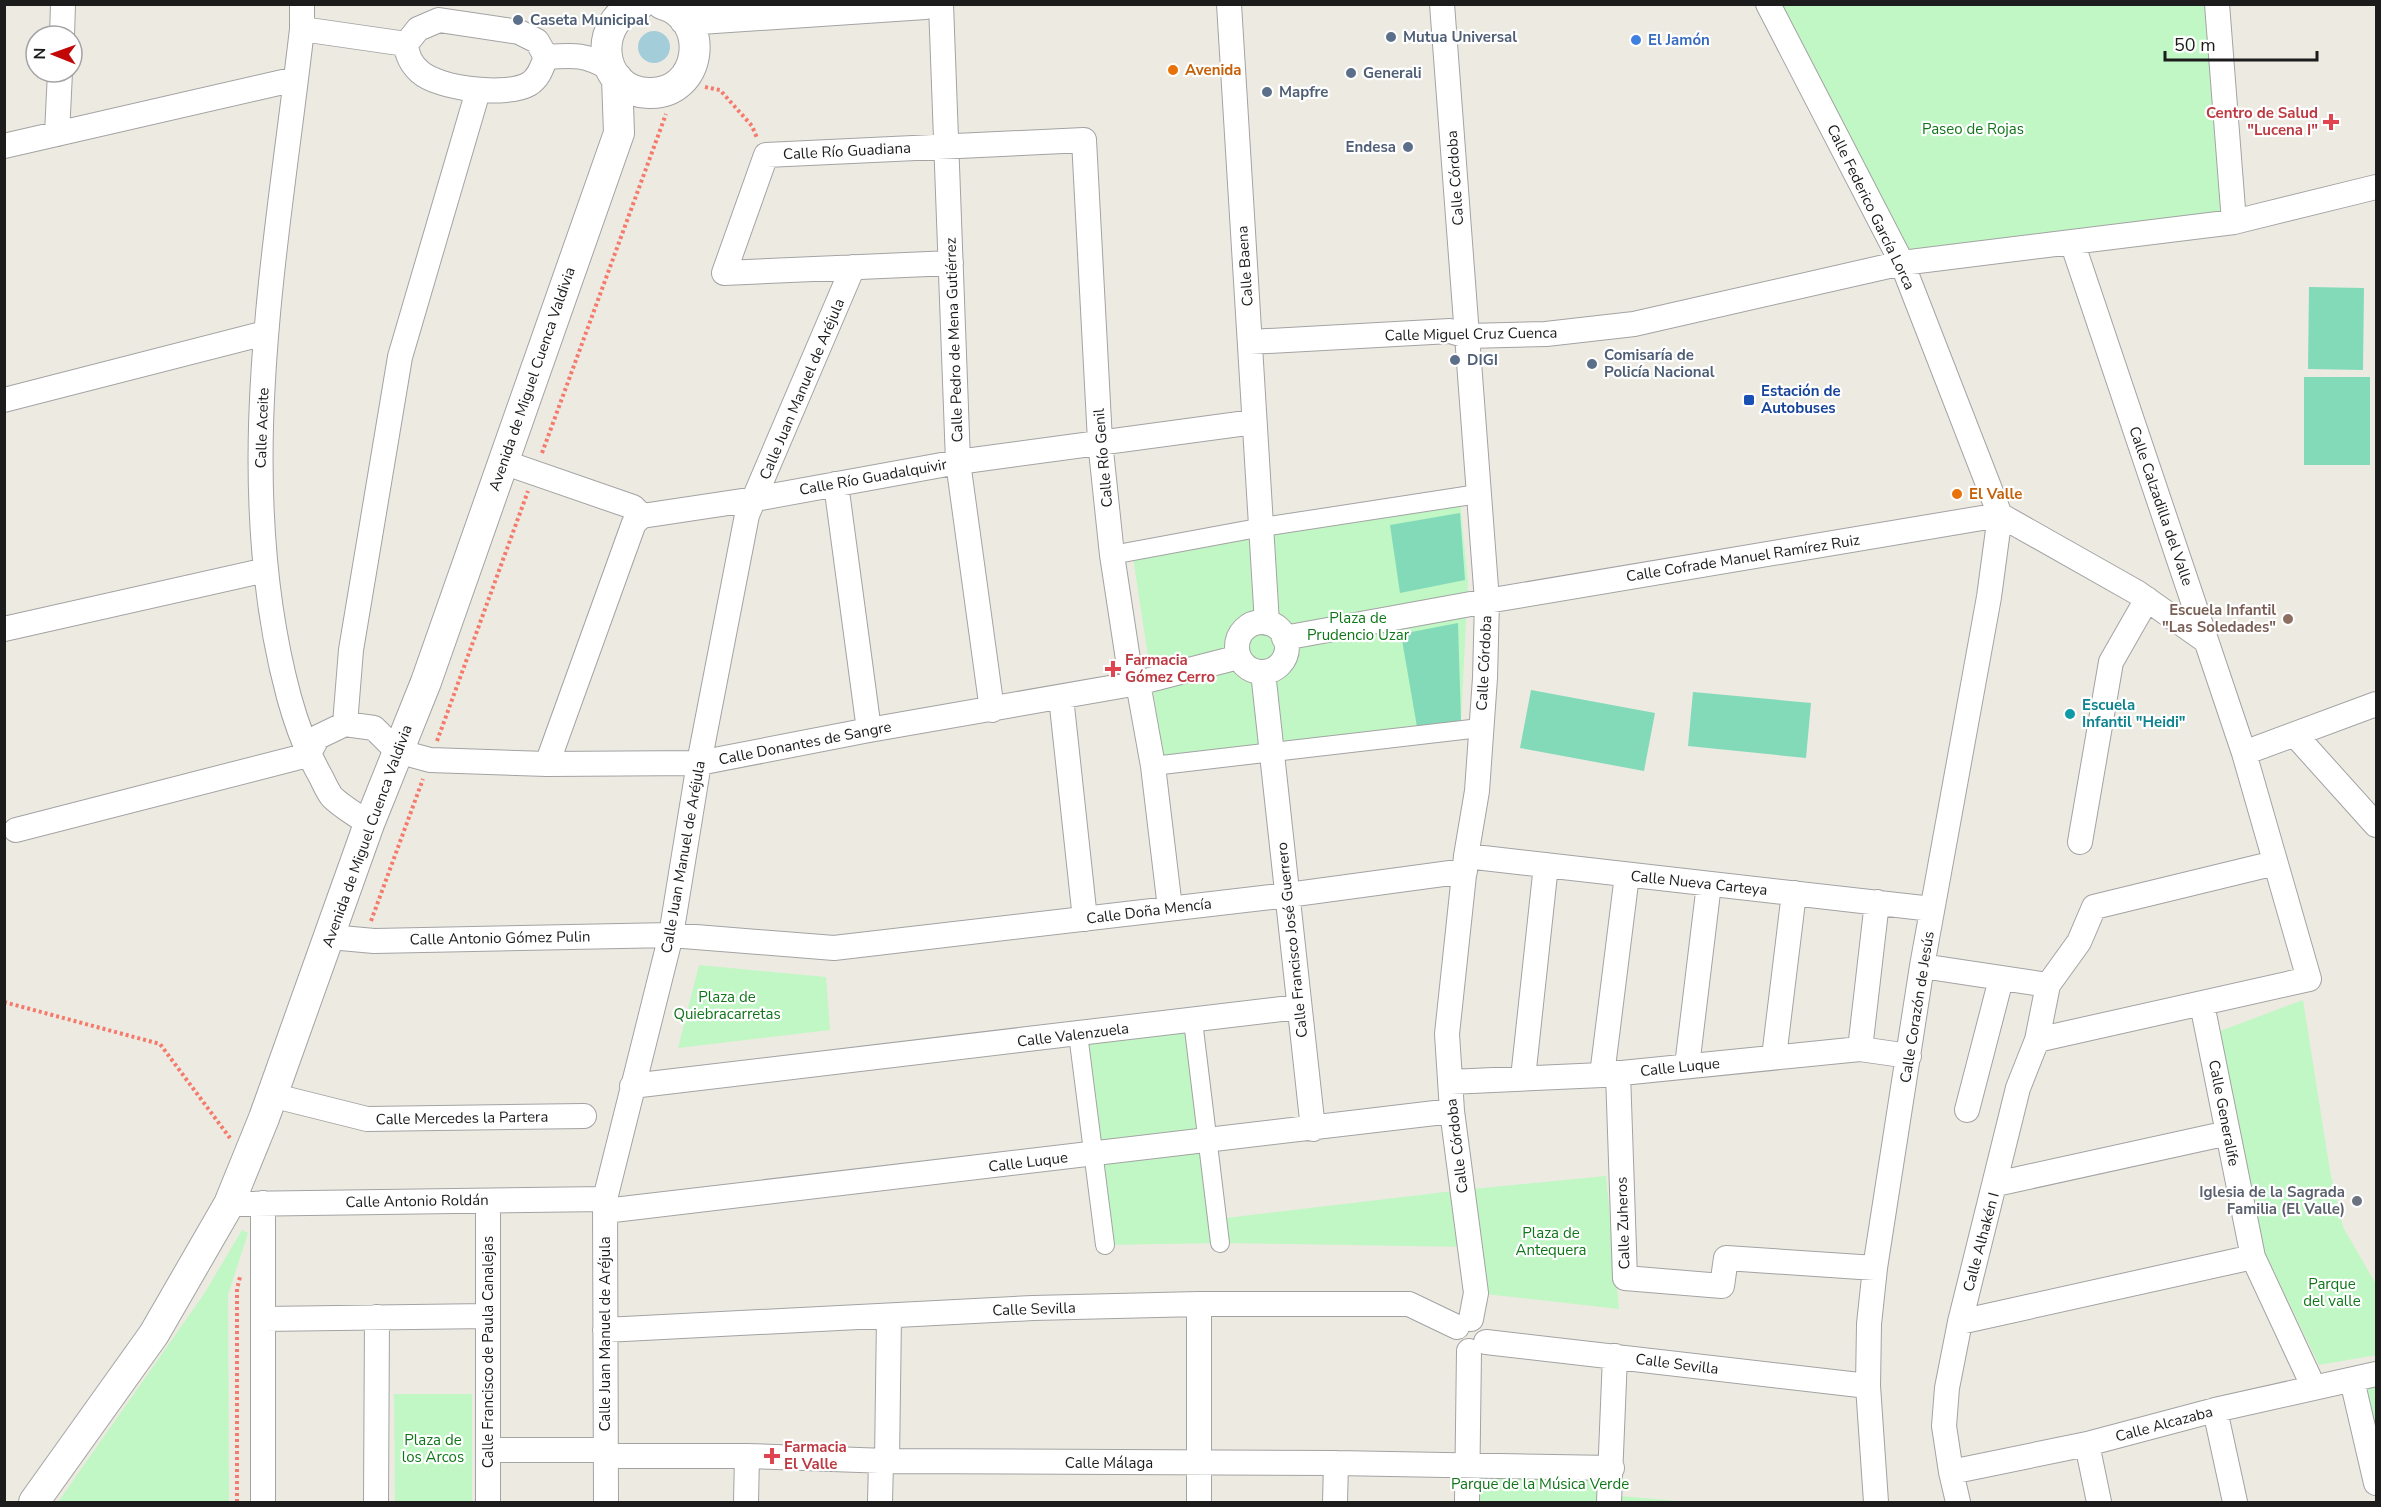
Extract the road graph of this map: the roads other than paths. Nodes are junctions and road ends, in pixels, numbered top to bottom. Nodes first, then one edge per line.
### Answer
1 (63, 4) edge
2 (302, 4) edge
3 (640, 4) edge
4 (925, 4) edge
5 (941, 4) edge
6 (1229, 4) edge
7 (1442, 4) edge
8 (1768, 4) edge
9 (2217, 4) edge
10 (679, 12) edge
11 (760, 17) junction
12 (62, 24) edge
13 (302, 29) junction
14 (607, 38) junction
15 (406, 44) junction
16 (579, 55) junction
17 (546, 57) junction
18 (614, 74) junction
19 (677, 79) junction
20 (296, 80) junction
21 (59, 84) edge
22 (478, 91) junction
23 (57, 134) junction
24 (619, 134) junction
25 (4, 146) edge
26 (946, 146) junction
27 (2376, 187) edge
28 (2234, 222) junction
29 (2072, 242) junction
30 (951, 263) junction
31 (1902, 263) junction
32 (853, 267) junction
33 (265, 333) junction
34 (1467, 336) junction
35 (1250, 342) junction
36 (4, 400) edge
37 (1254, 422) junction
38 (1100, 441) junction
39 (503, 462) junction
40 (958, 462) junction
41 (837, 484) junction
42 (1478, 494) junction
43 (754, 499) junction
44 (2000, 515) junction
45 (642, 516) junction
46 (1263, 527) junction
47 (1112, 555) junction
48 (266, 570) junction
49 (2147, 599) junction
50 (1487, 601) junction
51 (4, 629) edge
52 (1276, 630) junction
53 (2206, 641) junction
54 (1239, 657) junction
55 (1263, 672) junction
56 (1138, 683) junction
57 (1061, 697) junction
58 (2376, 704) edge
59 (992, 710) junction
60 (345, 724) junction
61 (1480, 728) junction
62 (869, 730) junction
63 (2296, 736) junction
64 (397, 750) junction
65 (1272, 751) junction
66 (2244, 753) junction
67 (308, 755) junction
68 (699, 763) junction
69 (547, 764) junction
70 (1153, 766) junction
71 (369, 824) junction
72 (2376, 825) edge
73 (16, 830) dead end
74 (2080, 842) dead end
75 (2275, 863) junction
76 (1465, 864) junction
77 (1546, 865) junction
78 (1627, 874) junction
79 (1709, 884) junction
80 (1794, 893) junction
81 (1288, 895) junction
82 (1877, 902) junction
83 (1170, 908) junction
84 (1932, 909) junction
85 (1085, 919) junction
86 (671, 935) junction
87 (330, 937) junction
88 (1922, 966) junction
89 (2001, 979) junction
90 (2048, 985) junction
91 (2202, 1004) junction
92 (1298, 1007) junction
93 (1193, 1020) junction
94 (1078, 1034) junction
95 (2037, 1040) junction
96 (1860, 1049) junction
97 (1909, 1056) junction
98 (1774, 1057) junction
99 (1688, 1066) junction
100 (1610, 1074) junction
101 (1523, 1078) junction
102 (1450, 1082) junction
103 (632, 1086) junction
104 (271, 1095) junction
105 (1967, 1110) dead end
106 (1452, 1111) junction
107 (584, 1116) dead end
108 (1313, 1129) junction
109 (2228, 1133) junction
110 (1208, 1140) junction
111 (1093, 1154) junction
112 (1996, 1184) junction
113 (488, 1200) junction
114 (263, 1203) junction
115 (229, 1204) junction
116 (605, 1205) junction
117 (1220, 1243) dead end
118 (1105, 1245) dead end
119 (2253, 1257) junction
120 (1875, 1268) junction
121 (1199, 1304) junction
122 (488, 1316) junction
123 (889, 1316) junction
124 (377, 1317) junction
125 (263, 1319) junction
126 (1960, 1322) junction
127 (1464, 1323) junction
128 (605, 1330) junction
129 (1478, 1347) junction
130 (1615, 1356) junction
131 (2376, 1374) edge
132 (2352, 1380) junction
133 (1868, 1386) junction
134 (2314, 1388) junction
135 (2215, 1410) junction
136 (2087, 1444) junction
137 (488, 1450) junction
138 (605, 1453) junction
139 (747, 1456) junction
140 (884, 1461) junction
141 (1200, 1463) junction
142 (1336, 1463) junction
143 (1468, 1466) junction
144 (1612, 1468) junction
145 (1951, 1472) junction
146 (2376, 1483) edge
147 (35, 1501) edge
148 (263, 1503) edge
149 (376, 1503) edge
150 (488, 1503) edge
151 (606, 1503) edge
152 (746, 1503) edge
153 (880, 1503) edge
154 (1199, 1503) edge
155 (1335, 1503) edge
156 (1467, 1503) edge
157 (1609, 1503) edge
158 (1876, 1503) edge
159 (1958, 1503) edge
160 (2099, 1503) edge
161 (2235, 1503) edge

1 - 12 street
2 - 13 street, Calle Aceite
3 - 14 street
4 - 11 street
5 - 26 street, Calle Pedro de Mena Gutiérrez
6 - 35 street, Calle Baena
7 - 34 street, Calle Córdoba
8 - 31 street, Calle Federico García Lorca
9 - 28 street
10 - 11 street
10 - 19 street
11 - 19 street, Avenida de Miguel Cuenca Valdivia
13 - 15 street
13 - 20 street, Calle Aceite
14 - 16 street
14 - 18 street, Avenida de Miguel Cuenca Valdivia
15 - 17 street
15 - 22 street
16 - 17 street
16 - 18 street
17 - 22 street
18 - 19 street
18 - 24 street, Avenida de Miguel Cuenca Valdivia
19 - 24 street, Avenida de Miguel Cuenca Valdivia
20 - 23 street
20 - 33 street, Calle Aceite
21 - 23 street
22 - 60 street
23 - 25 street
24 - 39 street, Avenida de Miguel Cuenca Valdivia
26 - 30 street, Calle Pedro de Mena Gutiérrez
26 - 32 street, Calle Río Guadiana
26 - 38 street, Calle Río Genil
27 - 28 street
28 - 29 street
29 - 31 street
29 - 53 street, Calle Calzadilla del Valle
30 - 32 street
30 - 40 street, Calle Pedro de Mena Gutiérrez
31 - 34 street, Calle Miguel Cruz Cuenca
31 - 44 street, Calle Federico García Lorca
32 - 43 street, Calle Juan Manuel de Aréjula
33 - 36 street
33 - 48 street, Calle Aceite
34 - 35 street, Calle Miguel Cruz Cuenca
34 - 42 street, Calle Córdoba
35 - 37 street, Calle Baena
37 - 38 street, Calle Río Guadalquivir
37 - 46 street, Calle Baena
38 - 40 street, Calle Río Guadalquivir
38 - 47 street, Calle Río Genil
39 - 45 street
39 - 64 street, Avenida de Miguel Cuenca Valdivia
40 - 41 street, Calle Río Guadalquivir
40 - 59 street, Calle Pedro de Mena Gutiérrez
41 - 43 street, Calle Río Guadalquivir
41 - 62 street
42 - 46 street
42 - 50 street, Calle Córdoba
43 - 45 street, Calle Río Guadalquivir
43 - 68 street, Calle Juan Manuel de Aréjula
44 - 49 street
44 - 50 street, Calle Cofrade Manuel Ramírez Ruiz
44 - 84 street, Calle Corazón de Jesús
45 - 69 street
46 - 47 street
46 - 52 street, Calle Baena
47 - 56 street, Calle Río Genil
48 - 51 street
48 - 67 street, Calle Aceite
49 - 53 street
49 - 74 street
50 - 52 street
50 - 61 street, Calle Córdoba
52 - 54 street
52 - 55 street
53 - 66 street, Calle Calzadilla del Valle
54 - 55 street
54 - 56 street, Calle Donantes de Sangre
55 - 65 street, Calle Francisco José Guerrero
56 - 57 street, Calle Donantes de Sangre
56 - 70 street, Calle Río Genil
57 - 59 street, Calle Donantes de Sangre
57 - 85 street
58 - 63 street
59 - 62 street, Calle Donantes de Sangre
60 - 64 street
60 - 67 street
61 - 65 street
61 - 76 street, Calle Córdoba
62 - 68 street, Calle Donantes de Sangre
63 - 66 street
63 - 72 street
64 - 69 street, Calle Donantes de Sangre
64 - 71 street, Avenida de Miguel Cuenca Valdivia
65 - 70 street
65 - 81 street, Calle Francisco José Guerrero
66 - 75 street, Calle Calzadilla del Valle
67 - 71 street, Calle Aceite
67 - 73 street
68 - 69 street, Calle Donantes de Sangre
68 - 86 street, Calle Juan Manuel de Aréjula
70 - 83 street, Calle Río Genil
71 - 87 street, Avenida de Miguel Cuenca Valdivia
75 - 90 street
75 - 91 street, Calle Calzadilla del Valle
76 - 77 street, Calle Nueva Carteya
76 - 81 street, Calle Doña Mencía
76 - 102 street, Calle Córdoba
77 - 78 street, Calle Nueva Carteya
77 - 101 street
78 - 79 street, Calle Nueva Carteya
78 - 100 street
79 - 80 street, Calle Nueva Carteya
79 - 99 street
80 - 82 street, Calle Nueva Carteya
80 - 98 street
81 - 83 street, Calle Doña Mencía
81 - 92 street, Calle Francisco José Guerrero
82 - 84 street, Calle Nueva Carteya
82 - 96 street
83 - 85 street, Calle Doña Mencía
84 - 88 street, Calle Corazón de Jesús
85 - 86 street, Calle Doña Mencía
86 - 87 street, Calle Antonio Gómez Pulin
86 - 103 street, Calle Juan Manuel de Aréjula
87 - 104 street, Avenida de Miguel Cuenca Valdivia
88 - 89 street
88 - 97 street, Calle Corazón de Jesús
89 - 90 street
89 - 105 street
90 - 95 street, Calle Alhakén I
91 - 95 street
91 - 109 street, Calle Generalife
92 - 93 street, Calle Valenzuela
92 - 108 street, Calle Francisco José Guerrero
93 - 94 street, Calle Valenzuela
93 - 110 street
94 - 103 street, Calle Valenzuela
94 - 111 street
95 - 112 street, Calle Alhakén I
96 - 97 street, Calle Luque
96 - 98 street, Calle Luque
97 - 120 street, Calle Corazón de Jesús
98 - 99 street, Calle Luque
99 - 100 street, Calle Luque
100 - 101 street, Calle Luque
100 - 120 street, Calle Zuheros
101 - 102 street, Calle Luque
102 - 106 street, Calle Córdoba
103 - 116 street, Calle Juan Manuel de Aréjula
104 - 107 street, Calle Mercedes la Partera
104 - 115 street, Avenida de Miguel Cuenca Valdivia
106 - 108 street, Calle Luque
106 - 127 street, Calle Córdoba
108 - 110 street, Calle Luque
109 - 112 street
109 - 119 street, Calle Generalife
110 - 111 street, Calle Luque
110 - 117 street
111 - 116 street, Calle Luque
111 - 118 street
112 - 126 street, Calle Alhakén I
113 - 114 street, Calle Antonio Roldán
113 - 116 street, Calle Antonio Roldán
113 - 122 street, Calle Francisco de Paula Canalejas
114 - 115 street, Calle Antonio Roldán
114 - 125 street
115 - 147 street, Avenida de Miguel Cuenca Valdivia
116 - 128 street, Calle Juan Manuel de Aréjula
119 - 126 street
119 - 134 street, Calle Generalife
120 - 133 street, Calle Corazón de Jesús
121 - 123 street, Calle Sevilla
121 - 127 street, Calle Sevilla
121 - 141 street
122 - 124 street
122 - 137 street, Calle Francisco de Paula Canalejas
123 - 128 street, Calle Sevilla
123 - 140 street
124 - 125 street
124 - 149 street
125 - 148 street
126 - 145 street, Calle Alhakén I
127 - 129 street
128 - 138 street, Calle Juan Manuel de Aréjula
129 - 130 street, Calle Sevilla
129 - 143 street
130 - 133 street, Calle Sevilla
130 - 144 street
131 - 132 street, Calle Alcazaba
132 - 134 street, Calle Alcazaba
132 - 146 street
133 - 158 street, Calle Corazón de Jesús
134 - 135 street, Calle Alcazaba
135 - 136 street, Calle Alcazaba
135 - 161 street
136 - 145 street, Calle Alcazaba
136 - 160 street
137 - 138 street, Calle Málaga
137 - 150 street, Calle Francisco de Paula Canalejas
138 - 139 street, Calle Málaga
138 - 151 street, Calle Juan Manuel de Aréjula
139 - 140 street, Calle Málaga
139 - 152 street
140 - 141 street, Calle Málaga
140 - 153 street
141 - 142 street, Calle Málaga
141 - 154 street
142 - 143 street, Calle Málaga
142 - 155 street
143 - 144 street, Calle Málaga
143 - 156 street
144 - 157 street
145 - 159 street, Calle Alhakén I

